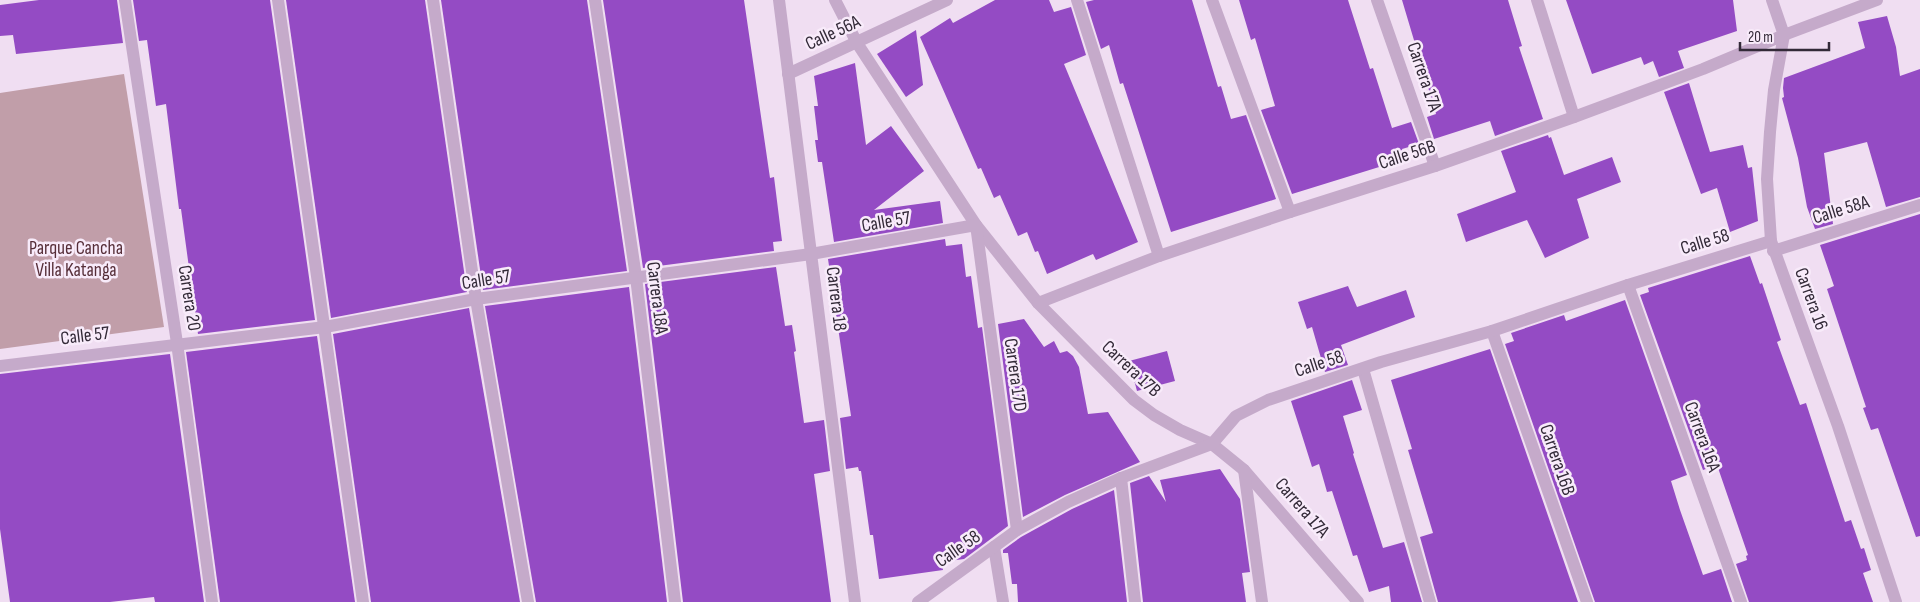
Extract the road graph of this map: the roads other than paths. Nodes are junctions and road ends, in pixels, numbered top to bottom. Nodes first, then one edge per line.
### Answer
1 (124, 0) edge
2 (278, 0) edge
3 (433, 0) edge
4 (596, 0) edge
5 (779, 0) edge
6 (835, 0) edge
7 (947, 0) edge
8 (1077, 0) edge
9 (1212, 0) edge
10 (1377, 0) edge
11 (1537, 0) edge
12 (1772, 0) edge
13 (1877, 0) edge
14 (1784, 35) junction
15 (857, 43) junction
16 (788, 74) junction
17 (1574, 117) junction
18 (1435, 166) junction
19 (1920, 205) edge
20 (1290, 212) junction
21 (976, 225) junction
22 (1772, 246) junction
23 (811, 254) junction
24 (1159, 256) junction
25 (636, 278) junction
26 (1628, 284) junction
27 (476, 299) junction
28 (1038, 303) junction
29 (325, 326) junction
30 (1492, 331) junction
31 (177, 343) junction
32 (0, 366) edge
33 (1363, 369) junction
34 (1212, 444) junction
35 (1244, 470) junction
36 (1121, 478) junction
37 (1017, 530) junction
38 (994, 547) junction
39 (212, 602) edge
40 (363, 602) edge
41 (528, 602) edge
42 (675, 602) edge
43 (856, 602) edge
44 (918, 602) edge
45 (1003, 602) edge
46 (1135, 602) edge
47 (1262, 602) edge
48 (1358, 602) edge
49 (1430, 602) edge
50 (1587, 602) edge
51 (1741, 602) edge
52 (1896, 602) edge

1 - 31 street, Carrera 20
2 - 29 street
3 - 27 street
4 - 25 street, Carrera 18A
5 - 16 street, Carrera 18
6 - 15 street, Carrera 17D
7 - 15 street, Calle 56A
8 - 24 street
9 - 20 street
10 - 18 street, Carrera 17A
11 - 17 street
12 - 14 street, Carrera 16
13 - 14 street
14 - 17 street, Calle 56B
14 - 22 street, Carrera 16
15 - 16 street, Calle 56A
15 - 21 street, Carrera 17D
16 - 23 street, Carrera 18
17 - 18 street, Calle 56B
18 - 20 street, Calle 56B
19 - 22 street, Calle 58A
20 - 24 street, Calle 56B
21 - 23 street, Calle 57
21 - 28 street, Carrera 17D
21 - 37 street, Carrera 17D
22 - 26 street, Calle 58
22 - 52 street, Carrera 16
23 - 25 street, Calle 57
23 - 43 street, Carrera 18
24 - 28 street, Calle 56B
25 - 27 street, Calle 57
25 - 42 street, Carrera 18A
26 - 30 street, Calle 58
26 - 51 street, Carrera 16A
27 - 29 street, Calle 57
27 - 41 street
28 - 34 street, Carrera 17B
29 - 31 street, Calle 57
29 - 40 street
30 - 33 street, Calle 58
30 - 50 street, Carrera 16B
31 - 32 street, Calle 57
31 - 39 street, Carrera 20
33 - 34 street, Calle 58
33 - 49 street
34 - 35 street, Carrera 17A
34 - 36 street, Calle 58
35 - 47 street
35 - 48 street, Carrera 17A
36 - 37 street, Calle 58
36 - 46 street
37 - 38 street, Calle 58
38 - 44 street, Calle 58
38 - 45 street

